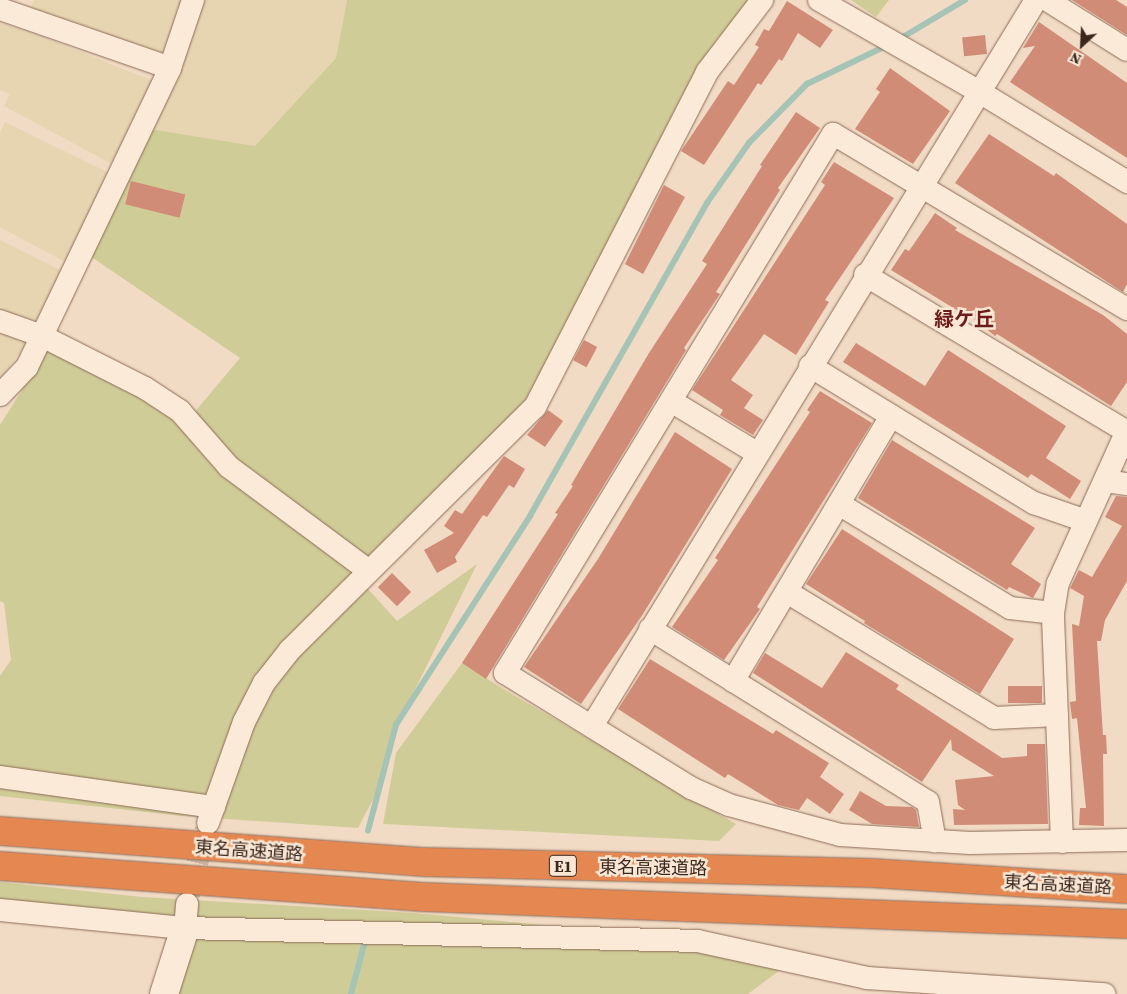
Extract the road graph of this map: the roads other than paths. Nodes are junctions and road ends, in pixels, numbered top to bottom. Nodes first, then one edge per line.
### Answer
1 (193, 0) edge
2 (762, 0) edge
3 (819, 0) edge
4 (1036, 0) edge
5 (1047, 0) edge
6 (0, 9) edge
7 (1127, 50) edge
8 (170, 68) junction
9 (978, 91) junction
10 (1127, 182) edge
11 (920, 186) junction
12 (865, 275) junction
13 (1127, 309) edge
14 (0, 321) edge
15 (42, 336) junction
16 (810, 366) junction
17 (0, 395) edge
18 (671, 401) junction
19 (891, 416) junction
20 (1127, 432) edge
21 (757, 453) junction
22 (1105, 481) junction
23 (1127, 484) edge
24 (839, 504) junction
25 (1086, 521) junction
26 (369, 571) junction
27 (787, 592) junction
28 (1054, 613) junction
29 (650, 629) junction
30 (733, 681) junction
31 (1057, 715) junction
32 (592, 726) junction
33 (0, 777) edge
34 (0, 831) edge
35 (1127, 840) edge
36 (935, 841) junction
37 (1062, 842) junction
38 (0, 866) edge
39 (871, 873) junction
40 (1127, 878) edge
41 (1127, 889) edge
42 (0, 910) edge
43 (186, 916) junction
44 (1127, 924) edge
45 (164, 994) edge
46 (1104, 994) edge

1 - 8 street
2 - 26 street
3 - 9 street
4 - 9 street
5 - 7 street
6 - 8 street
8 - 15 street
9 - 10 street
9 - 11 street
11 - 12 street
11 - 13 street
11 - 18 street
12 - 16 street
12 - 20 street
14 - 15 street
15 - 17 street
15 - 26 street
16 - 19 street
16 - 21 street
18 - 21 street
18 - 32 street
19 - 24 street
19 - 25 street
20 - 22 street
21 - 29 street
22 - 23 street
22 - 25 street
24 - 27 street
24 - 28 street
25 - 28 street
26 - 33 street
27 - 30 street
27 - 31 street
28 - 31 street
29 - 30 street
29 - 32 street
30 - 36 street
31 - 37 street
32 - 36 street
34 - 39 highway, 東名高速道路 / E1
35 - 37 street
36 - 37 street
38 - 44 highway, 東名高速道路 / E1
39 - 40 highway
39 - 41 highway, 東名高速道路 / E1
42 - 43 street
43 - 45 street
43 - 46 street

